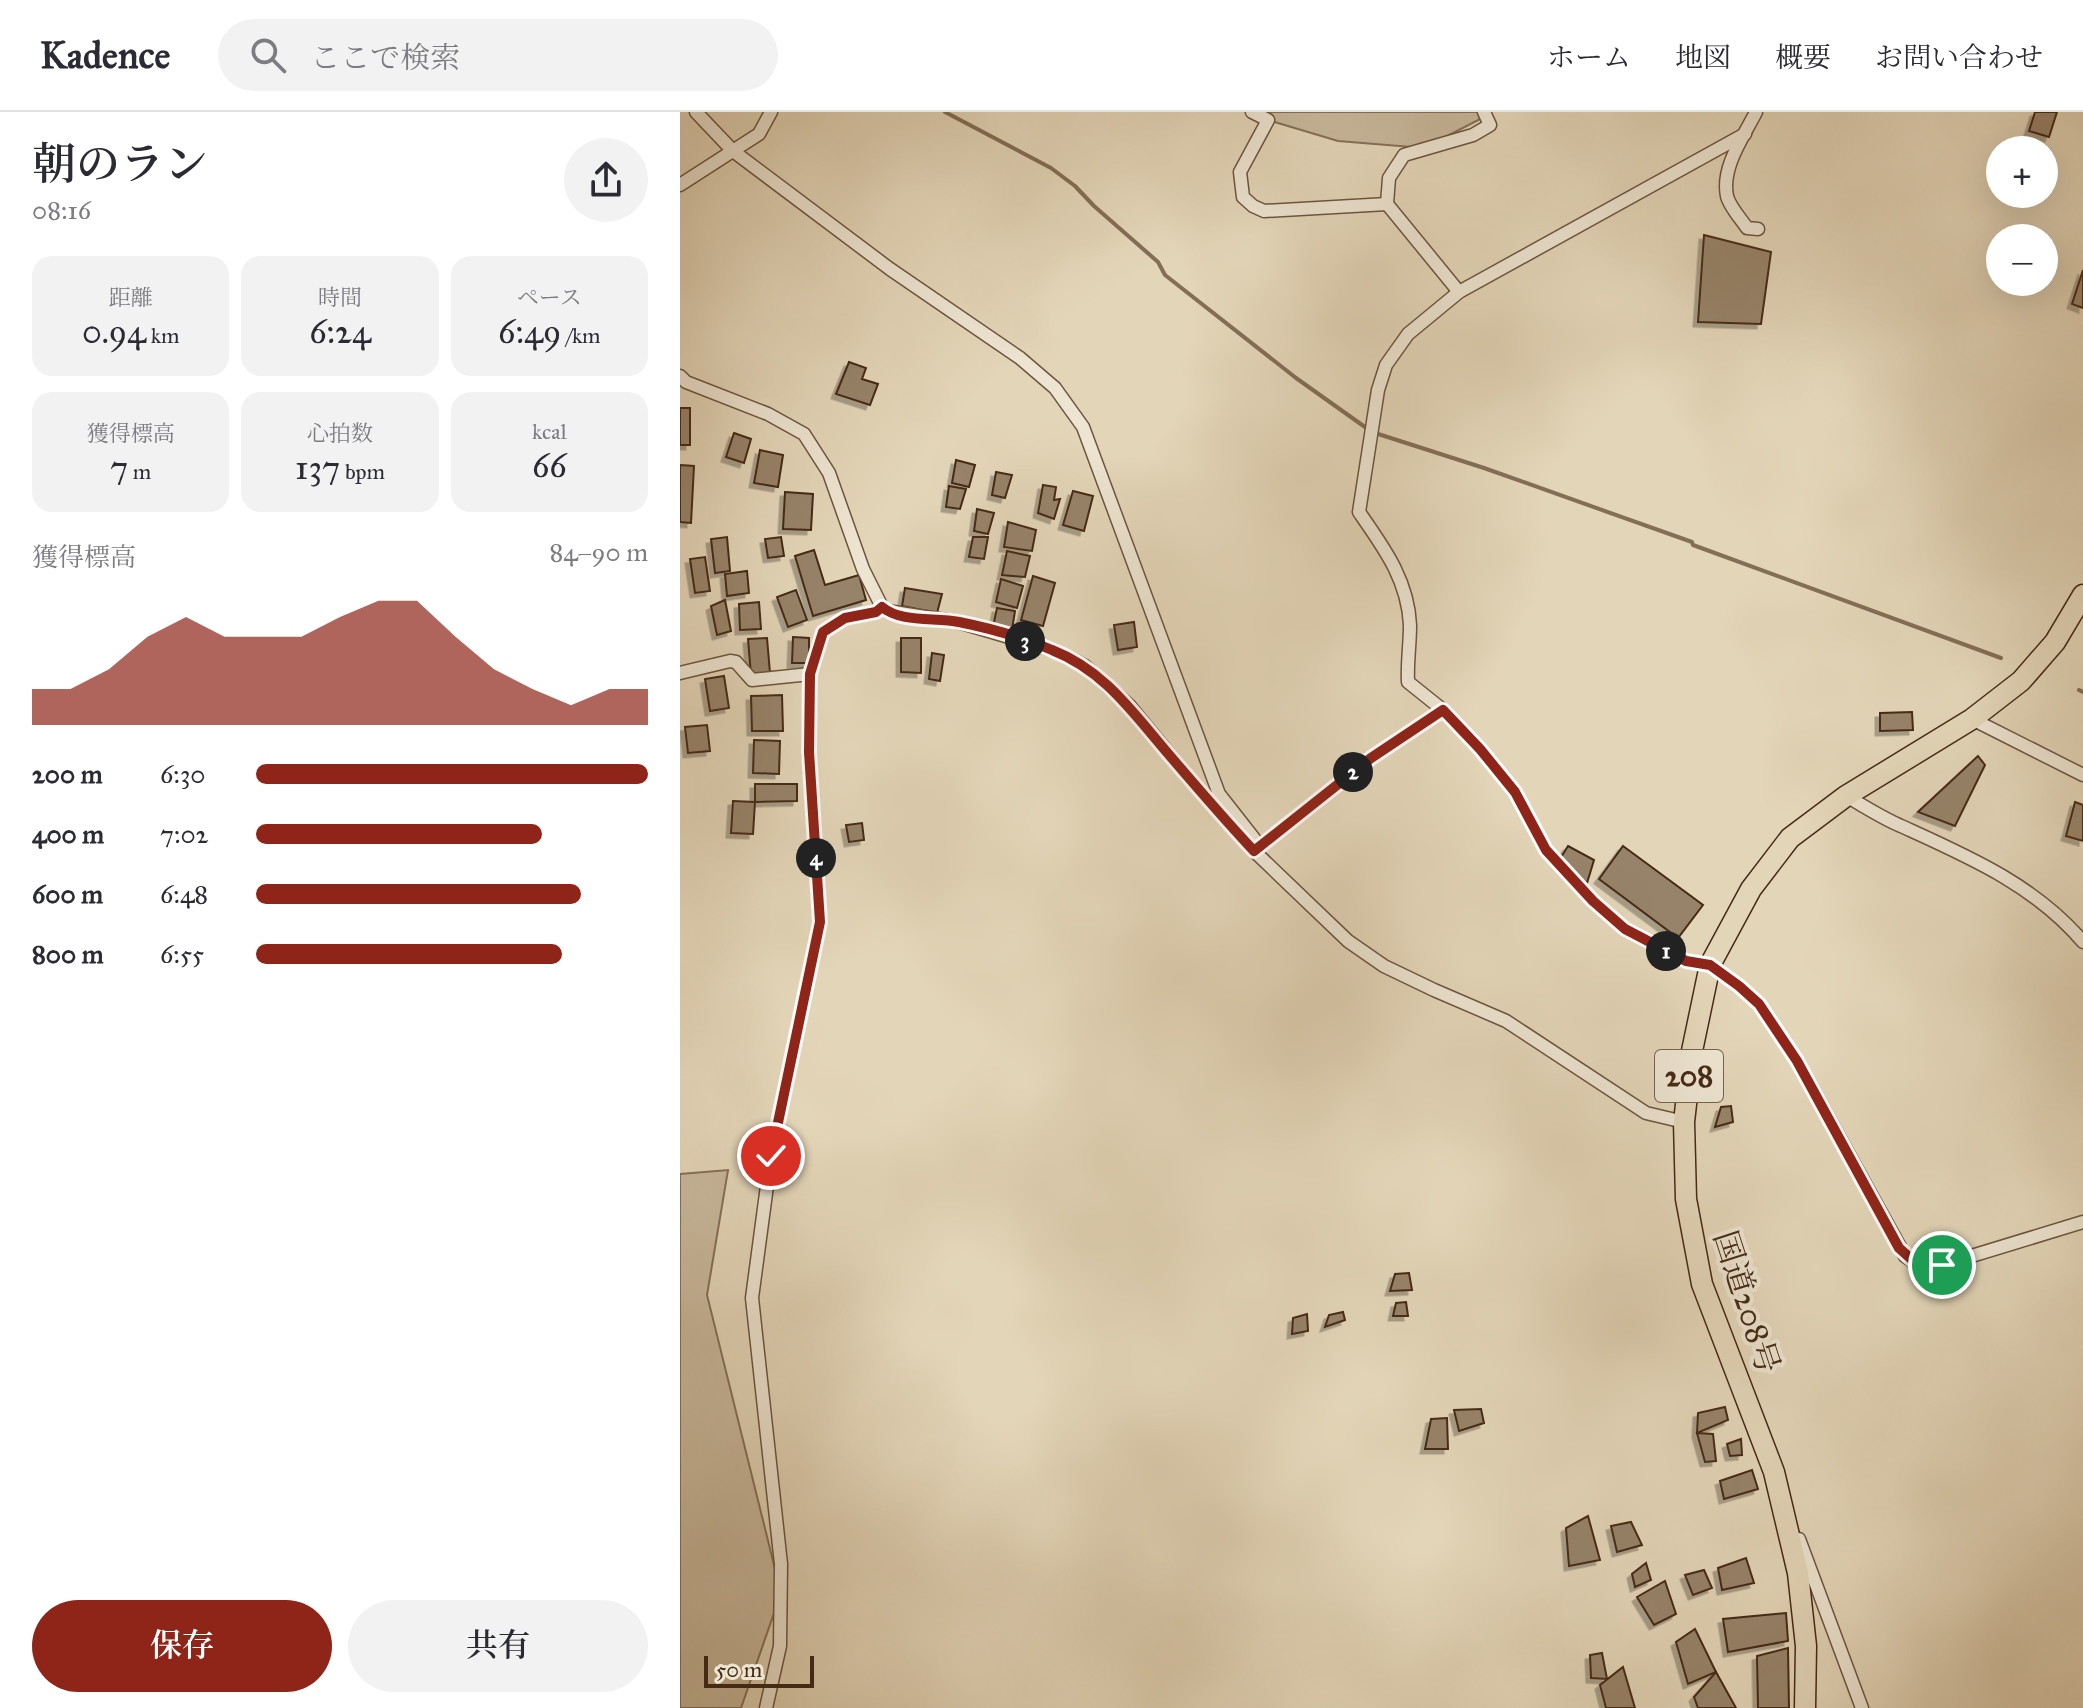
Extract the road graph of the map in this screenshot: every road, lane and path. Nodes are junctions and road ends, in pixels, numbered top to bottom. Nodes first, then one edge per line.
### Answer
1 (696, 112) edge
2 (771, 112) edge
3 (1252, 112) edge
4 (1484, 112) edge
5 (1756, 112) edge
6 (1745, 134) junction
7 (733, 151) junction
8 (680, 185) edge
9 (1387, 204) junction
10 (1758, 229) dead end
11 (1459, 292) junction
12 (682, 381) edge
13 (2083, 595) edge
14 (882, 607) junction
15 (680, 673) edge
16 (810, 674) junction
17 (1443, 710) junction
18 (1972, 719) junction
19 (2083, 775) edge
20 (1846, 796) junction
21 (1256, 848) junction
22 (2083, 942) edge
23 (1710, 965) junction
24 (1684, 1122) junction
25 (2083, 1222) edge
26 (1774, 1472) junction
27 (766, 1708) edge
28 (1805, 1708) edge
29 (1862, 1708) edge

1 - 7 street
2 - 7 street
3 - 9 street
4 - 9 street
5 - 6 street
6 - 10 street
6 - 11 street
7 - 8 street
7 - 21 street
9 - 11 street
11 - 17 street
12 - 14 street
13 - 18 highway, 国道208号 / 208
14 - 16 street
14 - 21 street
15 - 16 street
16 - 27 street
17 - 21 street
17 - 23 street
18 - 19 street
18 - 20 highway, 国道208号 / 208
20 - 22 street
20 - 23 highway, 国道208号 / 208
21 - 24 street
23 - 24 highway, 国道208号 / 208
23 - 25 street
24 - 26 highway, 国道208号 / 208
26 - 28 highway, 国道208号 / 208
26 - 29 street

